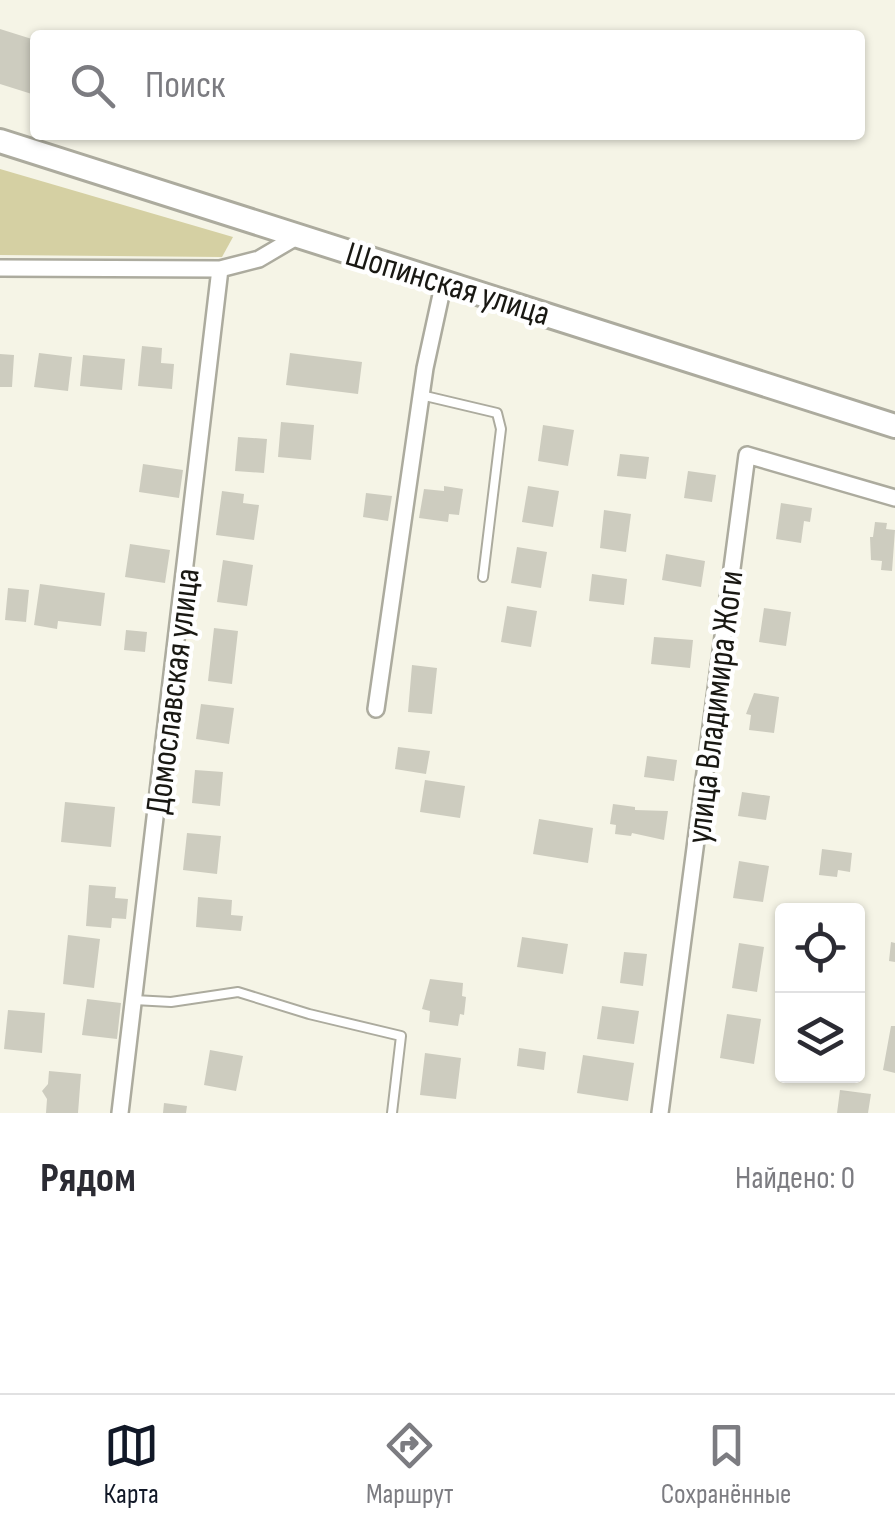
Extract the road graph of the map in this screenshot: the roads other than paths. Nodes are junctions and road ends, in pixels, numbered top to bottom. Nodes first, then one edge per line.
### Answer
1 (0, 141) edge
2 (298, 236) junction
3 (0, 268) edge
4 (220, 269) junction
5 (444, 280) junction
6 (421, 395) junction
7 (895, 426) edge
8 (895, 498) edge
9 (483, 578) dead end
10 (376, 709) dead end
11 (134, 1000) junction
12 (120, 1113) edge
13 (392, 1113) edge
14 (660, 1113) edge

1 - 2 street, Шопинская улица
2 - 4 street
2 - 5 street, Шопинская улица
3 - 4 street
4 - 11 street, Домославская улица
5 - 6 street
5 - 7 street, Шопинская улица
6 - 9 lane
6 - 10 street
8 - 14 street, улица Владимира Жоги
11 - 12 street, Домославская улица
11 - 13 lane

